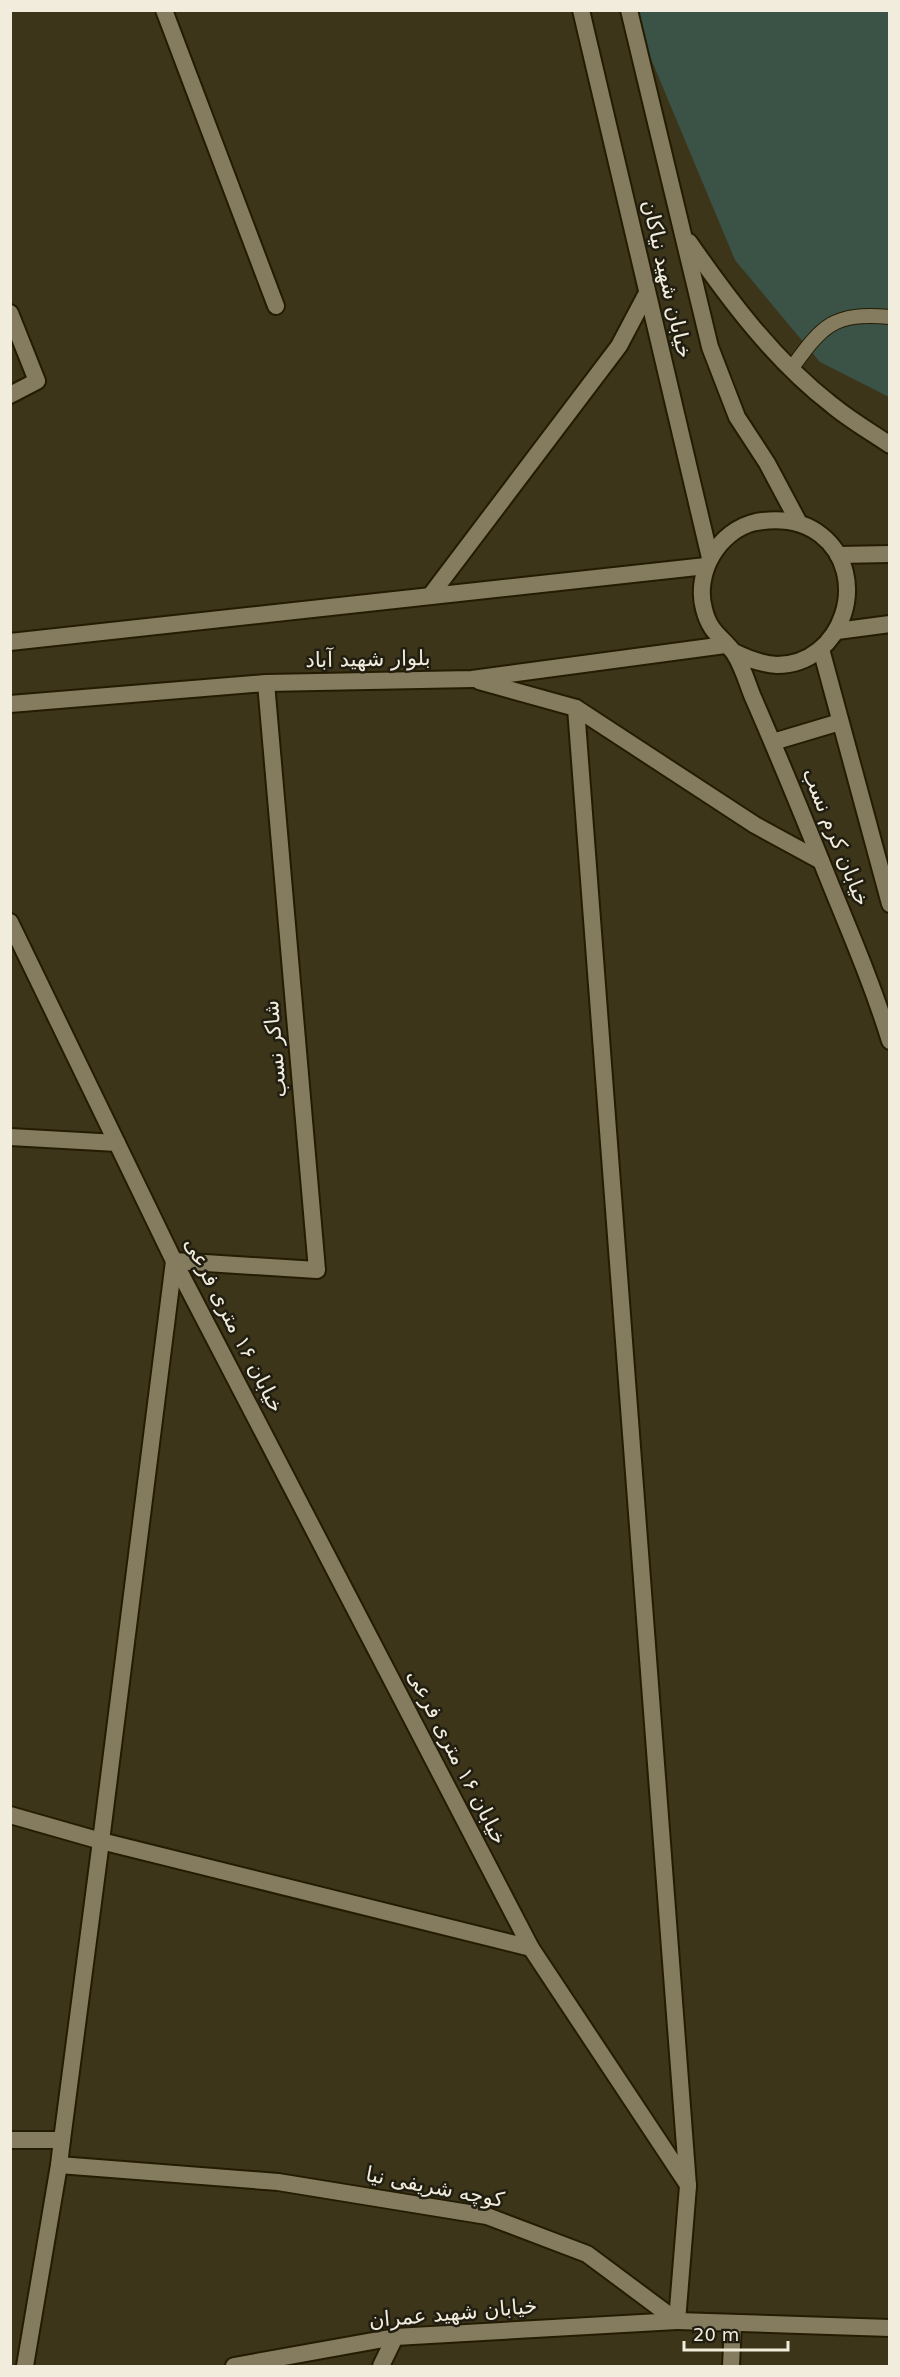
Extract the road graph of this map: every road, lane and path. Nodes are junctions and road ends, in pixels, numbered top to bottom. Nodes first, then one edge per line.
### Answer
1 (164, 10) edge
2 (581, 10) edge
3 (629, 10) edge
4 (683, 233) junction
5 (647, 293) junction
6 (276, 306) dead end
7 (10, 313) edge
8 (890, 317) edge
9 (791, 369) junction
10 (10, 395) edge
11 (890, 445) edge
12 (799, 523) junction
13 (890, 554) edge
14 (838, 555) junction
15 (708, 562) junction
16 (430, 596) junction
17 (890, 624) edge
18 (837, 631) junction
19 (10, 642) edge
20 (729, 649) junction
21 (821, 649) junction
22 (472, 679) junction
23 (266, 683) junction
24 (10, 704) edge
25 (576, 708) junction
26 (840, 722) junction
27 (773, 742) junction
28 (821, 861) junction
29 (890, 904) edge
30 (10, 922) edge
31 (890, 1041) edge
32 (10, 1137) edge
33 (117, 1143) junction
34 (174, 1261) junction
35 (10, 1815) edge
36 (102, 1841) junction
37 (531, 1948) junction
38 (10, 2140) edge
39 (62, 2140) junction
40 (59, 2165) junction
41 (688, 2186) junction
42 (677, 2321) junction
43 (733, 2323) junction
44 (890, 2328) edge
45 (395, 2337) junction
46 (25, 2367) edge
47 (234, 2367) edge
48 (381, 2367) edge
49 (731, 2367) edge

1 - 6 street
2 - 5 street, خیابان شهید نیاکان
3 - 4 street, خیابان شهید نیاکان
4 - 9 street
4 - 12 street, خیابان شهید نیاکان
5 - 15 street, خیابان شهید نیاکان
5 - 16 street
7 - 10 street
8 - 9 lane
9 - 11 street
12 - 14 street
12 - 15 street
13 - 14 street
14 - 18 street
15 - 16 street
15 - 20 street
16 - 19 street
17 - 18 street
18 - 21 street
20 - 21 street
20 - 22 street, بلوار شهید آباد
20 - 27 street, خیابان کرم نسب
21 - 26 street, خیابان کرم نسب
22 - 23 street, بلوار شهید آباد
22 - 25 street
23 - 24 street, بلوار شهید آباد
23 - 34 street, شاکر نسب
25 - 28 street
25 - 41 street
26 - 27 street
26 - 29 street, خیابان کرم نسب
27 - 28 street, خیابان کرم نسب
28 - 31 street, خیابان کرم نسب
30 - 33 street, خیابان ۱۶ متری فرعی
32 - 33 street
33 - 34 street, خیابان ۱۶ متری فرعی
34 - 36 street
34 - 37 street, خیابان ۱۶ متری فرعی
35 - 36 street
36 - 37 street
36 - 39 street
37 - 41 street, خیابان ۱۶ متری فرعی
38 - 39 street
39 - 40 street
40 - 42 street, کوچه شریفی نیا
40 - 46 street
41 - 42 street
42 - 43 street
42 - 45 street, خیابان شهید عمران
43 - 44 street
43 - 49 street
45 - 47 street, خیابان شهید عمران
45 - 48 street

